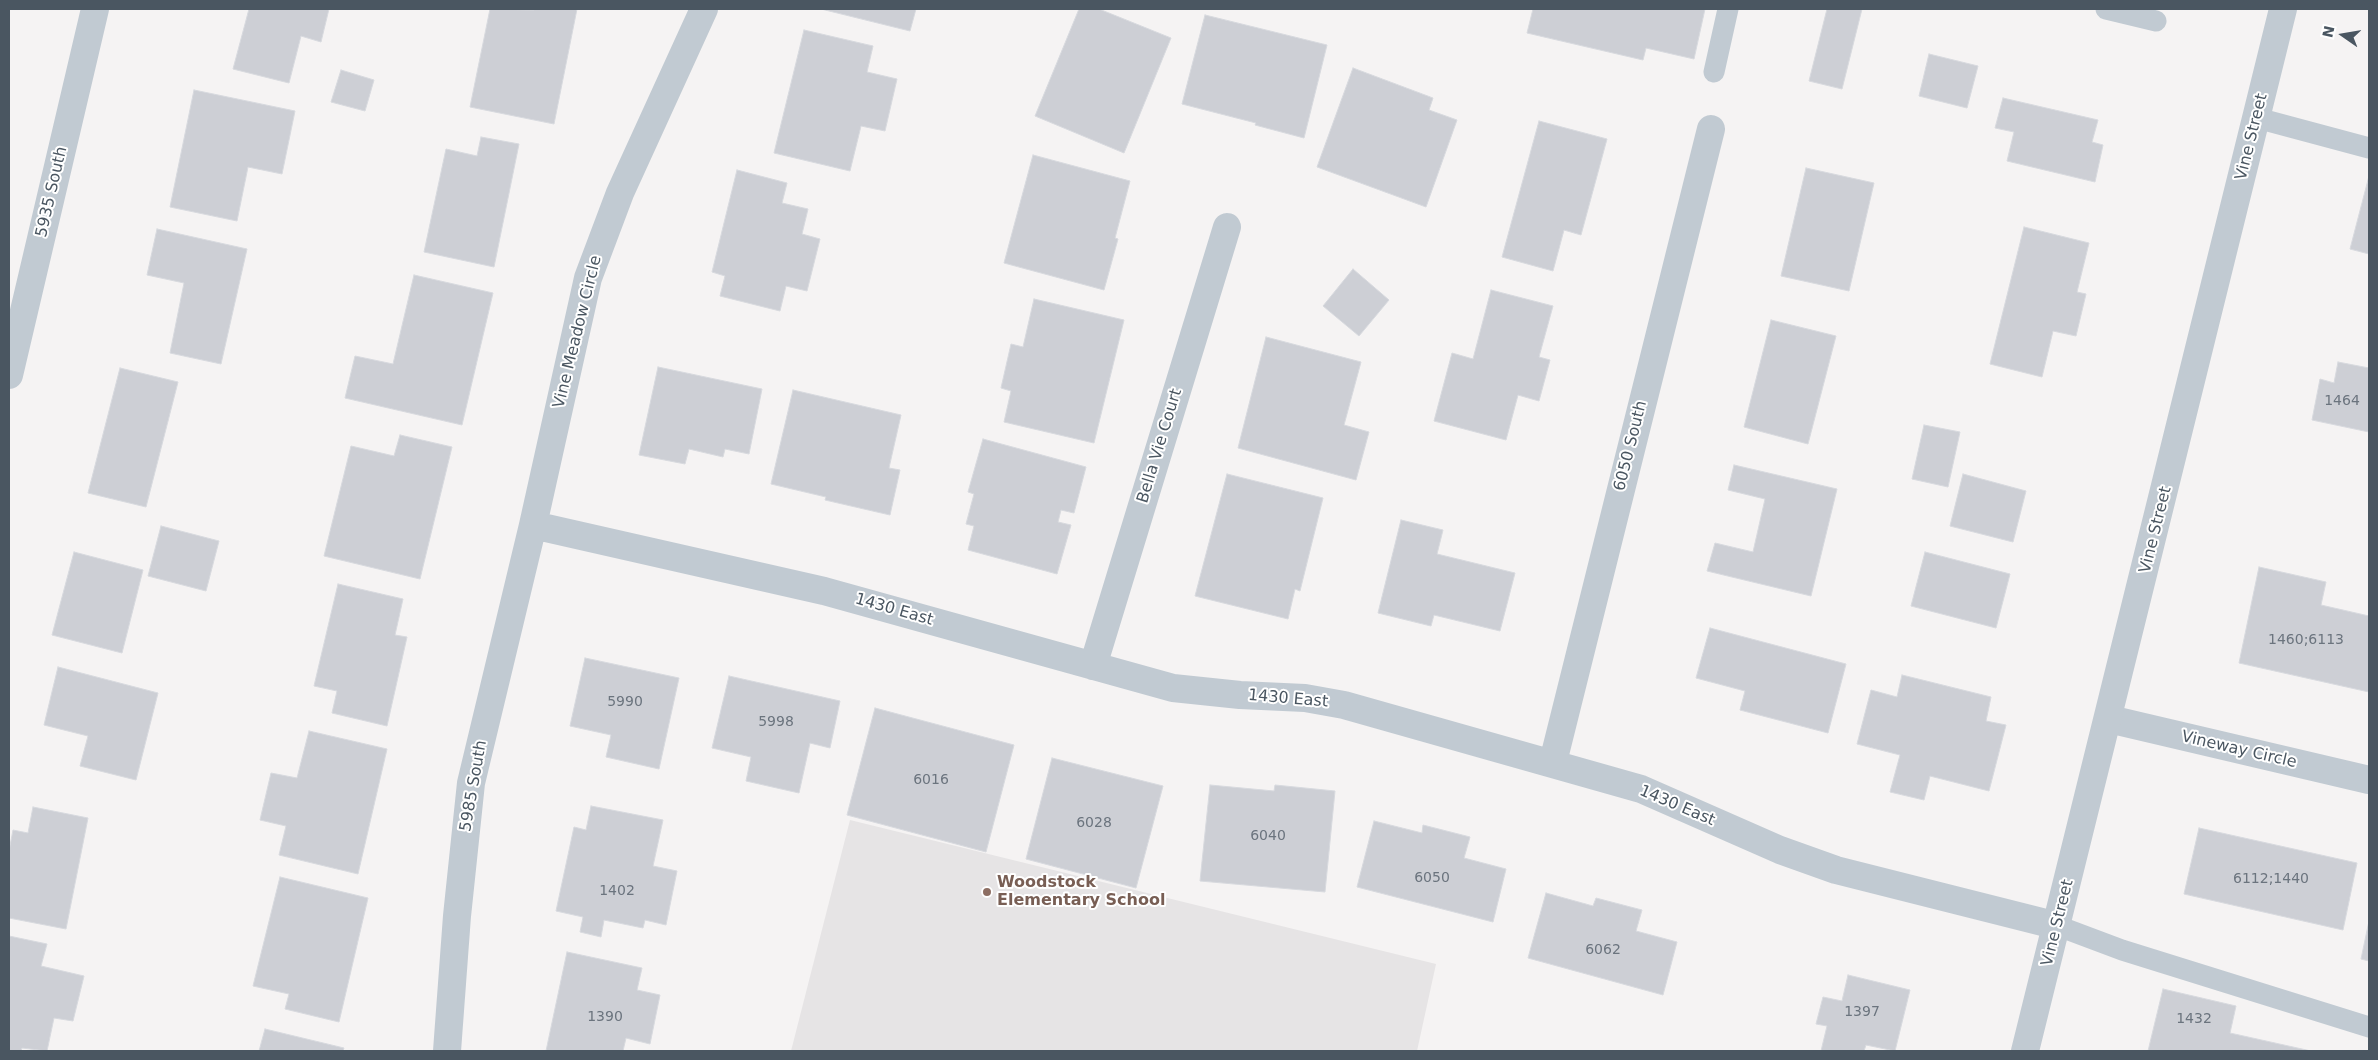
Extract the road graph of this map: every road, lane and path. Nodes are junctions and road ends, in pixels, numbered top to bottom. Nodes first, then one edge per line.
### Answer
1 (94, 9) edge
2 (704, 9) edge
3 (1728, 9) edge
4 (2106, 9) edge
5 (2284, 9) edge
6 (2156, 21) dead end
7 (1714, 72) dead end
8 (2257, 118) junction
9 (1711, 129) dead end
10 (2369, 148) edge
11 (1227, 227) dead end
12 (9, 374) edge
13 (533, 525) junction
14 (1093, 666) junction
15 (2109, 719) junction
16 (1553, 762) junction
17 (2369, 780) edge
18 (2058, 926) junction
19 (2369, 1027) edge
20 (447, 1051) edge
21 (2025, 1051) edge

1 - 12 street, 5935 South
2 - 13 street, Vine Meadow Circle
3 - 7 lane
4 - 6 lane
5 - 8 street, Vine Street
8 - 10 lane
8 - 15 street, Vine Street
9 - 16 street, 6050 South
11 - 14 street, Bella Vie Court
13 - 14 street, 1430 East
13 - 20 street, 5985 South
14 - 16 street, 1430 East
15 - 17 street, Vineway Circle
15 - 18 street, Vine Street
16 - 18 street, 1430 East
18 - 19 lane
18 - 21 street, Vine Street

